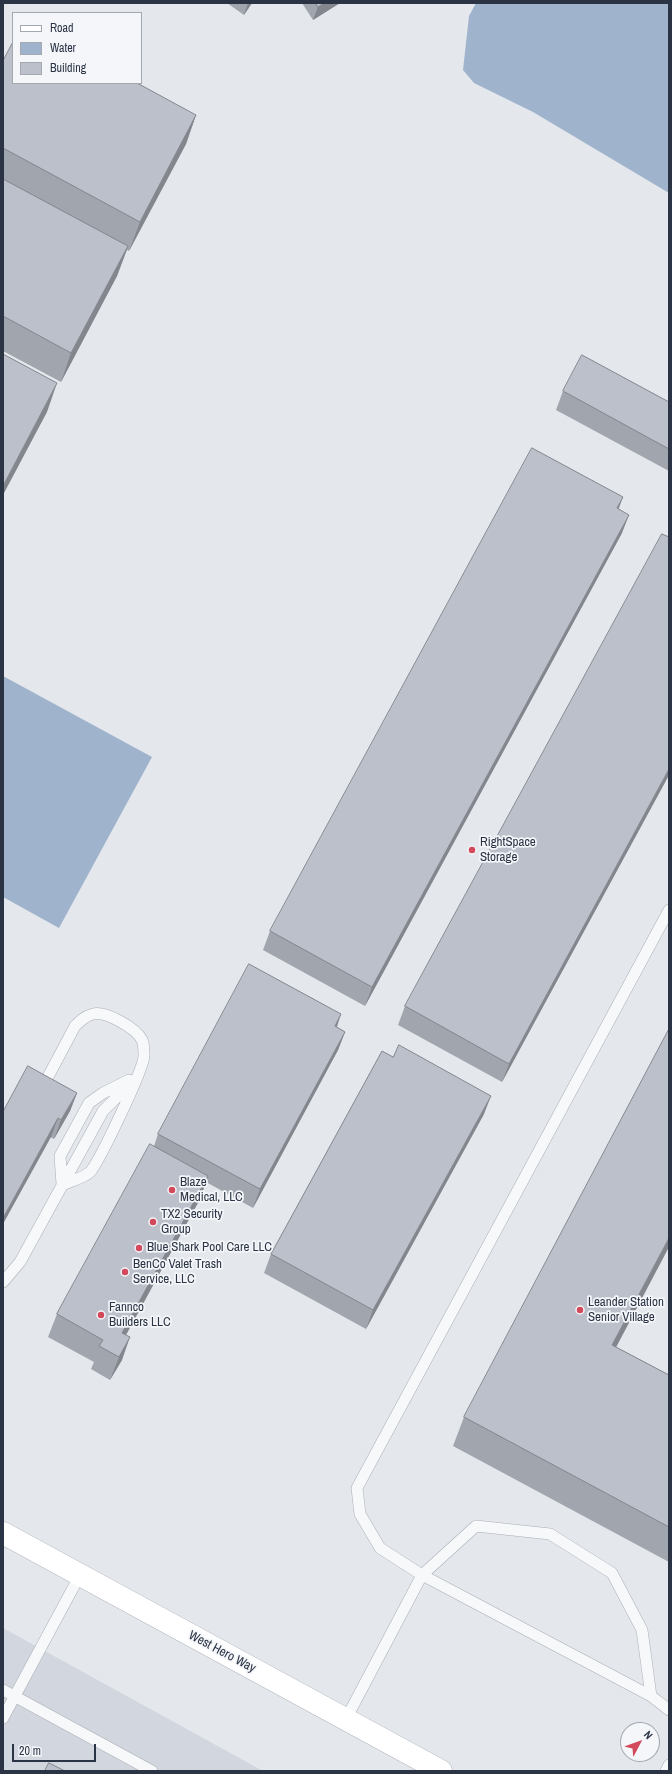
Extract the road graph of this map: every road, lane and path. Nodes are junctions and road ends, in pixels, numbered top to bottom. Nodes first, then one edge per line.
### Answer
1 (669, 910) edge
2 (138, 1076) junction
3 (38, 1094) edge
4 (62, 1185) junction
5 (3, 1282) edge
6 (3, 1534) edge
7 (80, 1575) junction
8 (422, 1575) junction
9 (3, 1690) edge
10 (14, 1696) junction
11 (651, 1696) junction
12 (669, 1710) edge
13 (3, 1718) edge
14 (346, 1719) junction
15 (669, 1765) edge
16 (152, 1771) edge
17 (441, 1771) edge
18 (666, 1771) edge

1 - 8 lane
2 - 3 lane
2 - 4 lane
2 - 4 lane
2 - 4 lane
4 - 5 lane
6 - 7 main road, West Hero Way
7 - 10 lane
7 - 14 main road, West Hero Way
8 - 11 lane
8 - 11 lane
8 - 14 lane
9 - 10 lane
10 - 13 lane
10 - 16 lane
11 - 12 lane
14 - 17 main road, West Hero Way
15 - 18 lane

